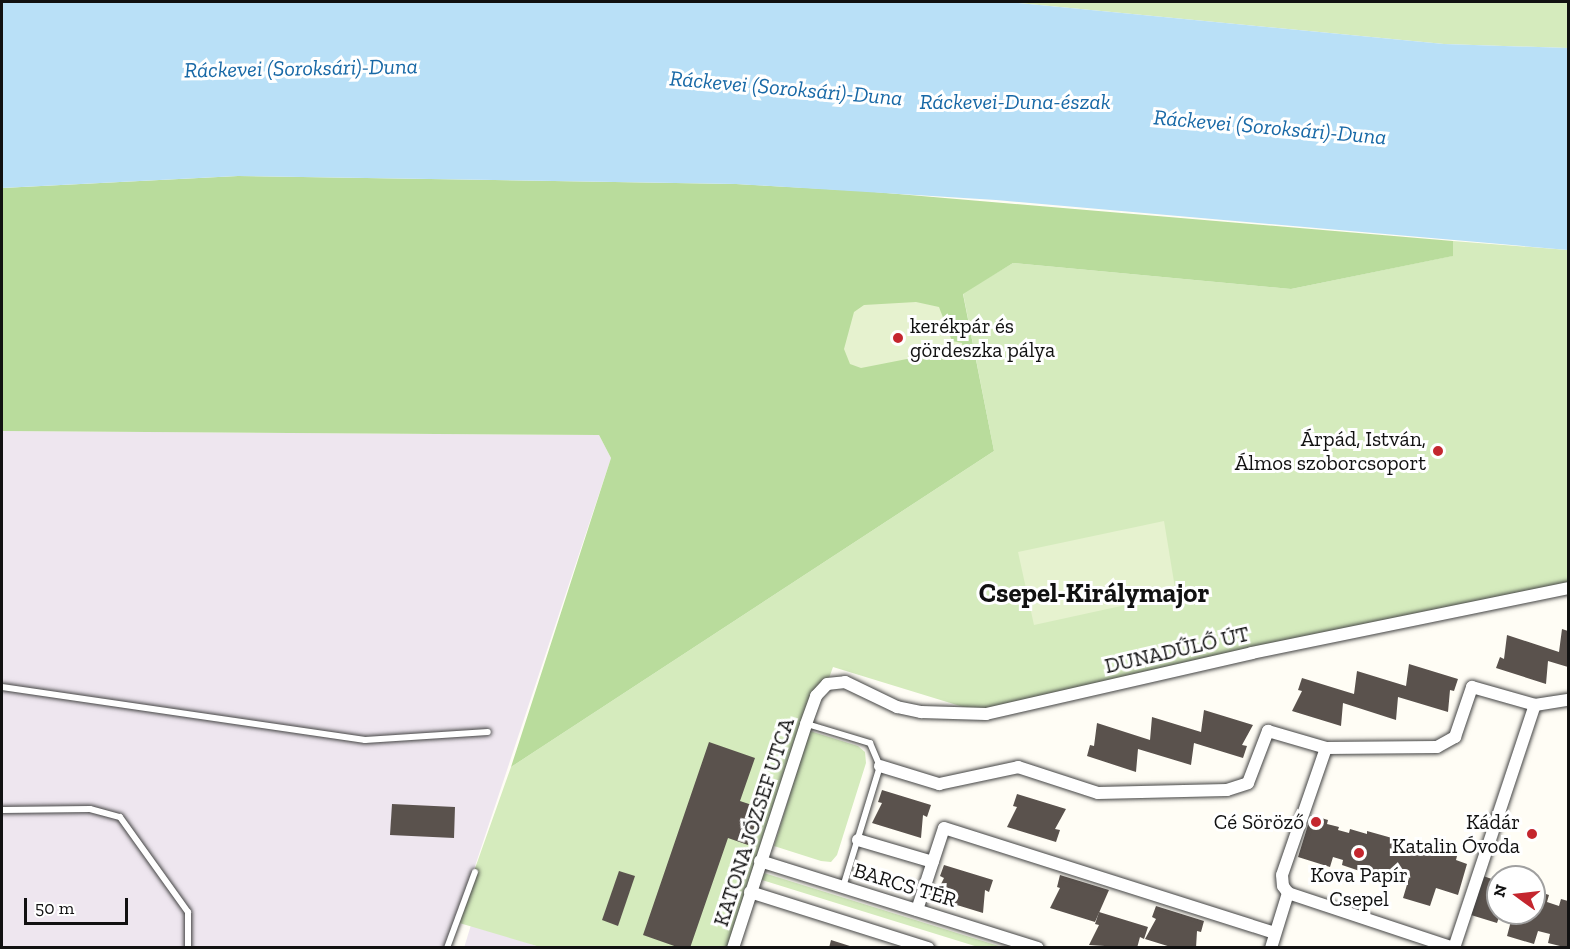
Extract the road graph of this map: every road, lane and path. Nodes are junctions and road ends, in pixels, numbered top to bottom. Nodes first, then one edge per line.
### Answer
1 (1569, 588) edge
2 (2, 687) edge
3 (1569, 700) edge
4 (1535, 705) junction
5 (812, 708) joint
6 (806, 724) junction
7 (488, 732) dead end
8 (1326, 748) junction
9 (880, 766) junction
10 (2, 810) edge
11 (858, 840) junction
12 (760, 861) junction
13 (933, 862) junction
14 (475, 872) dead end
15 (843, 886) junction
16 (750, 892) junction
17 (1288, 893) junction
18 (917, 910) junction
19 (1275, 933) junction
20 (188, 948) edge
21 (447, 948) edge
22 (733, 948) edge
23 (928, 948) edge
24 (1038, 948) edge
25 (1271, 948) edge
26 (1454, 948) edge

1 - 5 street, DUNADŰLŐ ÚT
2 - 7 lane
3 - 4 street
4 - 8 street
4 - 26 street
5 - 6 street, KATONA JÓZSEF UTCA
6 - 9 lane
6 - 12 street, KATONA JÓZSEF UTCA
8 - 9 street
8 - 17 street
9 - 11 lane
10 - 20 lane
11 - 13 street
11 - 15 lane
12 - 15 street, BARCS TÉR
12 - 16 street, KATONA JÓZSEF UTCA
13 - 18 street
13 - 19 street
14 - 21 lane
15 - 18 street, BARCS TÉR
16 - 22 street, KATONA JÓZSEF UTCA
16 - 23 street
17 - 19 street
17 - 26 street
18 - 24 street, BARCS TÉR
19 - 25 street

